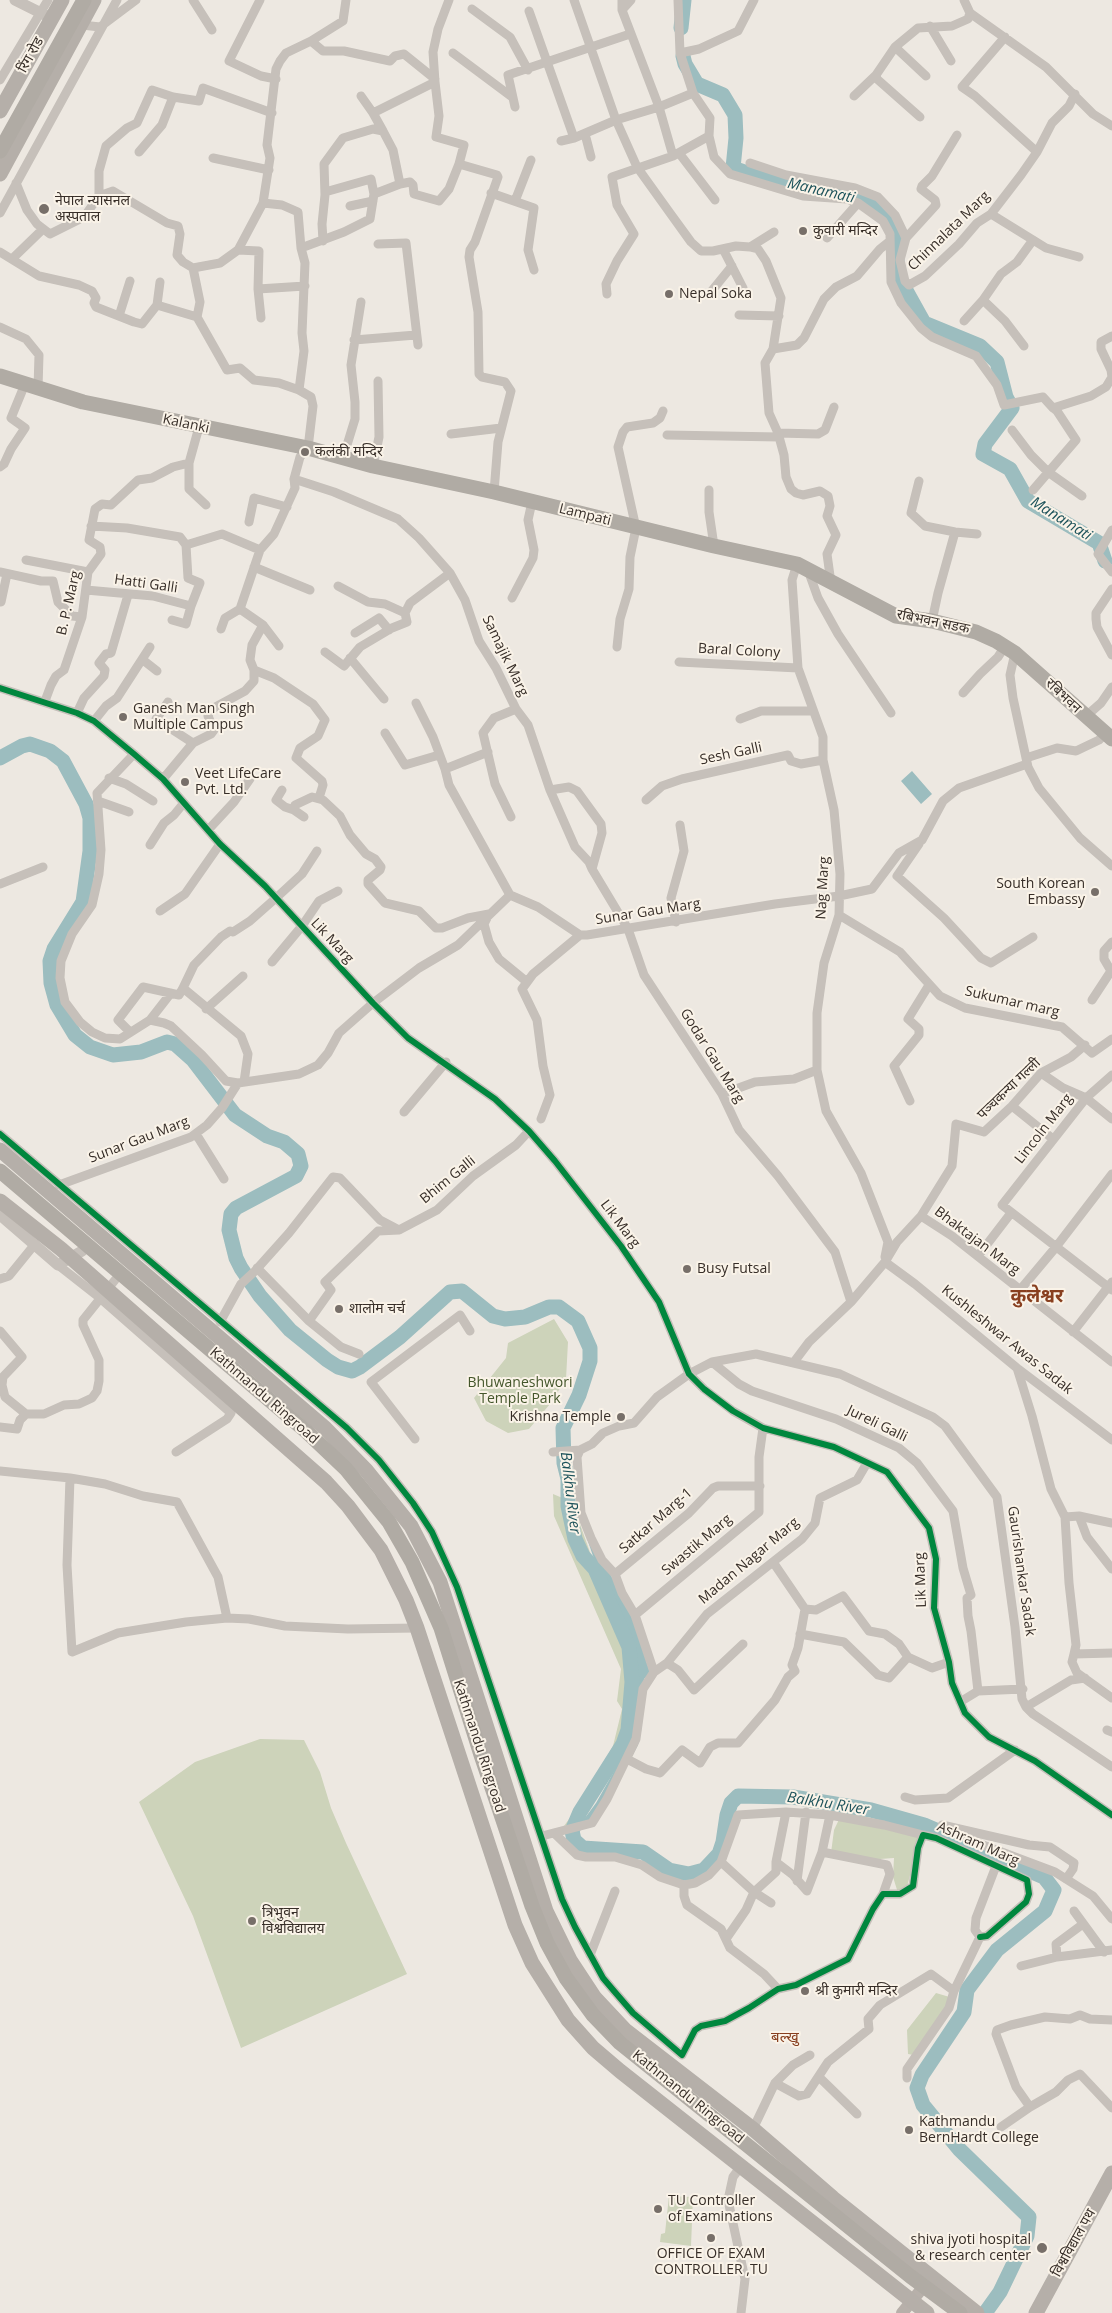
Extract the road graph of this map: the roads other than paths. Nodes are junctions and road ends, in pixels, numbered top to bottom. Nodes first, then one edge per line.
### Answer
1 (15, 0) edge
2 (48, 0) edge
3 (62, 0) edge
4 (74, 0) edge
5 (84, 0) edge
6 (94, 0) edge
7 (117, 0) edge
8 (136, 0) edge
9 (193, 0) edge
10 (260, 0) edge
11 (346, 0) edge
12 (449, 0) edge
13 (574, 0) edge
14 (622, 0) edge
15 (631, 0) edge
16 (678, 0) edge
17 (754, 0) edge
18 (964, 0) edge
19 (975, 0) edge
20 (472, 9) dead end
21 (622, 10) junction
22 (529, 11) dead end
23 (969, 11) junction
24 (46, 15) junction
25 (82, 25) junction
26 (930, 26) junction
27 (100, 27) junction
28 (212, 30) dead end
29 (630, 34) junction
30 (1005, 37) junction
31 (311, 41) junction
32 (895, 47) junction
33 (590, 48) junction
34 (453, 53) dead end
35 (680, 53) junction
36 (951, 61) dead end
37 (547, 63) junction
38 (528, 70) junction
39 (876, 75) junction
40 (926, 76) dead end
41 (1, 77) edge
42 (276, 79) junction
43 (435, 81) junction
44 (692, 93) junction
45 (1075, 94) junction
46 (362, 96) dead end
47 (854, 96) dead end
48 (173, 97) junction
49 (512, 97) junction
50 (515, 107) dead end
51 (659, 107) junction
52 (0, 111) edge
53 (272, 113) junction
54 (373, 113) junction
55 (920, 118) dead end
56 (616, 120) junction
57 (1112, 126) edge
58 (383, 131) junction
59 (0, 132) edge
60 (586, 134) junction
61 (957, 135) dead end
62 (709, 136) junction
63 (574, 138) junction
64 (561, 141) dead end
65 (0, 151) edge
66 (139, 152) dead end
67 (1037, 152) junction
68 (676, 155) junction
69 (591, 157) dead end
70 (213, 158) dead end
71 (531, 160) dead end
72 (750, 163) dead end
73 (460, 164) junction
74 (636, 167) junction
75 (269, 170) junction
76 (0, 174) edge
77 (16, 183) junction
78 (400, 184) junction
79 (325, 192) junction
80 (491, 193) junction
81 (99, 196) junction
82 (374, 198) junction
83 (715, 200) dead end
84 (515, 201) junction
85 (263, 203) junction
86 (858, 203) junction
87 (350, 206) dead end
88 (0, 213) edge
89 (991, 214) junction
90 (43, 229) junction
91 (774, 232) dead end
92 (827, 238) dead end
93 (906, 238) junction
94 (1033, 240) junction
95 (322, 241) junction
96 (890, 241) junction
97 (378, 244) dead end
98 (750, 247) junction
99 (301, 248) junction
100 (723, 249) junction
101 (238, 250) junction
102 (0, 252) edge
103 (1079, 257) dead end
104 (12, 258) junction
105 (732, 266) junction
106 (192, 268) junction
107 (534, 270) dead end
108 (130, 281) dead end
109 (160, 282) dead end
110 (305, 286) junction
111 (743, 288) dead end
112 (258, 290) junction
113 (710, 293) dead end
114 (607, 294) dead end
115 (983, 300) junction
116 (361, 302) dead end
117 (157, 305) junction
118 (739, 315) dead end
119 (119, 316) junction
120 (779, 316) junction
121 (197, 317) junction
122 (261, 318) dead end
123 (964, 321) dead end
124 (0, 327) edge
125 (416, 335) junction
126 (1112, 336) edge
127 (354, 340) junction
128 (418, 346) dead end
129 (1024, 346) dead end
130 (773, 349) junction
131 (0, 376) edge
132 (378, 381) dead end
133 (32, 386) junction
134 (299, 390) junction
135 (834, 407) dead end
136 (1052, 408) junction
137 (663, 411) dead end
138 (199, 427) junction
139 (500, 428) junction
140 (1012, 430) dead end
141 (451, 434) dead end
142 (667, 435) dead end
143 (779, 435) junction
144 (308, 448) junction
145 (343, 458) junction
146 (189, 463) junction
147 (373, 466) junction
148 (0, 467) edge
149 (1048, 472) junction
150 (294, 479) junction
151 (919, 481) dead end
152 (710, 490) dead end
153 (1033, 490) dead end
154 (494, 492) junction
155 (1082, 496) dead end
156 (532, 502) junction
157 (206, 505) dead end
158 (287, 507) junction
159 (249, 522) dead end
160 (91, 526) junction
161 (636, 528) junction
162 (955, 532) junction
163 (1111, 533) edge
164 (977, 534) dead end
165 (186, 545) junction
166 (714, 546) junction
167 (260, 550) junction
168 (26, 560) dead end
169 (254, 567) junction
170 (802, 567) junction
171 (88, 572) junction
172 (1112, 572) edge
173 (4, 573) edge
174 (450, 573) junction
175 (831, 583) junction
176 (338, 586) dead end
177 (1112, 589) edge
178 (86, 590) junction
179 (310, 590) dead end
180 (128, 595) junction
181 (512, 598) dead end
182 (1, 602) edge
183 (191, 606) junction
184 (240, 609) junction
185 (405, 613) junction
186 (82, 617) junction
187 (172, 620) dead end
188 (932, 621) junction
189 (262, 625) junction
190 (221, 628) dead end
191 (389, 630) junction
192 (355, 633) dead end
193 (1109, 639) edge
194 (150, 646) dead end
195 (279, 646) dead end
196 (617, 647) dead end
197 (1010, 649) junction
198 (325, 652) dead end
199 (1112, 655) edge
200 (350, 658) junction
201 (143, 660) junction
202 (679, 662) dead end
203 (798, 668) junction
204 (254, 670) junction
205 (158, 671) dead end
206 (1112, 687) edge
207 (0, 688) edge
208 (963, 693) dead end
209 (384, 699) dead end
210 (45, 701) junction
211 (168, 702) dead end
212 (416, 702) dead end
213 (516, 709) junction
214 (813, 711) junction
215 (77, 713) junction
216 (891, 713) dead end
217 (1085, 717) junction
218 (740, 719) dead end
219 (94, 721) junction
220 (385, 733) dead end
221 (1108, 736) edge
222 (193, 743) junction
223 (488, 752) junction
224 (134, 754) junction
225 (439, 755) junction
226 (823, 760) junction
227 (1027, 762) junction
228 (446, 769) junction
229 (109, 778) junction
230 (163, 779) junction
231 (250, 779) dead end
232 (282, 790) dead end
233 (550, 790) junction
234 (319, 798) junction
235 (646, 800) dead end
236 (98, 801) junction
237 (152, 801) dead end
238 (183, 804) junction
239 (294, 810) junction
240 (129, 812) dead end
241 (304, 816) dead end
242 (511, 817) dead end
243 (680, 825) dead end
244 (209, 829) junction
245 (922, 840) junction
246 (220, 844) junction
247 (150, 845) dead end
248 (317, 852) dead end
249 (1112, 866) edge
250 (43, 867) dead end
251 (592, 870) junction
252 (0, 884) edge
253 (338, 891) dead end
254 (510, 896) junction
255 (840, 896) junction
256 (276, 898) junction
257 (160, 911) dead end
258 (489, 914) junction
259 (839, 915) junction
260 (676, 922) junction
261 (302, 926) junction
262 (628, 929) junction
263 (580, 935) junction
264 (1033, 937) dead end
265 (1112, 942) edge
266 (272, 962) dead end
267 (243, 976) dead end
268 (528, 982) junction
269 (929, 986) junction
270 (184, 988) junction
271 (171, 993) junction
272 (1092, 1000) dead end
273 (373, 1003) junction
274 (206, 1009) junction
275 (150, 1020) junction
276 (130, 1032) junction
277 (1112, 1038) edge
278 (1085, 1045) junction
279 (446, 1062) junction
280 (817, 1070) junction
281 (1042, 1073) junction
282 (1112, 1075) edge
283 (239, 1084) junction
284 (722, 1094) junction
285 (1086, 1098) junction
286 (910, 1101) dead end
287 (1012, 1106) junction
288 (404, 1112) dead end
289 (541, 1119) dead end
290 (1112, 1119) edge
291 (200, 1132) junction
292 (529, 1132) junction
293 (0, 1134) edge
294 (1053, 1139) junction
295 (0, 1150) edge
296 (30, 1168) junction
297 (0, 1171) edge
298 (1112, 1174) edge
299 (224, 1179) dead end
300 (0, 1183) edge
301 (59, 1185) junction
302 (0, 1201) edge
303 (1012, 1213) junction
304 (0, 1215) edge
305 (921, 1216) junction
306 (400, 1230) junction
307 (35, 1244) junction
308 (1056, 1247) junction
309 (978, 1256) junction
310 (70, 1258) junction
311 (885, 1262) junction
312 (256, 1270) junction
313 (0, 1279) edge
314 (1111, 1286) edge
315 (107, 1289) junction
316 (1020, 1290) junction
317 (851, 1302) junction
318 (310, 1321) junction
319 (220, 1322) junction
320 (0, 1331) edge
321 (470, 1331) dead end
322 (1073, 1332) junction
323 (359, 1354) dead end
324 (712, 1362) junction
325 (794, 1362) junction
326 (1112, 1362) edge
327 (1017, 1368) junction
328 (689, 1374) junction
329 (319, 1413) junction
330 (26, 1414) junction
331 (0, 1428) edge
332 (763, 1428) junction
333 (415, 1439) dead end
334 (1112, 1440) edge
335 (580, 1450) junction
336 (176, 1452) dead end
337 (553, 1452) dead end
338 (867, 1463) junction
339 (0, 1471) edge
340 (70, 1478) junction
341 (760, 1486) junction
342 (1079, 1516) junction
343 (1065, 1517) junction
344 (1112, 1523) edge
345 (773, 1562) junction
346 (1112, 1569) edge
347 (615, 1574) junction
348 (805, 1609) junction
349 (635, 1615) junction
350 (227, 1618) junction
351 (417, 1628) junction
352 (800, 1634) junction
353 (744, 1644) dead end
354 (1112, 1653) edge
355 (1074, 1654) junction
356 (908, 1657) junction
357 (949, 1662) junction
358 (667, 1663) junction
359 (654, 1672) junction
360 (1085, 1678) junction
361 (1023, 1689) junction
362 (978, 1691) junction
363 (1112, 1698) edge
364 (960, 1702) junction
365 (1026, 1707) junction
366 (1015, 1750) junction
367 (629, 1760) junction
368 (1112, 1767) edge
369 (905, 1797) dead end
370 (786, 1812) junction
371 (806, 1812) junction
372 (830, 1815) junction
373 (1112, 1815) edge
374 (942, 1825) dead end
375 (557, 1832) junction
376 (923, 1835) junction
377 (542, 1836) junction
378 (974, 1838) junction
379 (1018, 1842) junction
380 (822, 1852) junction
381 (1012, 1856) junction
382 (721, 1862) junction
383 (776, 1862) junction
384 (996, 1866) junction
385 (1066, 1879) junction
386 (796, 1880) junction
387 (684, 1885) junction
388 (615, 1891) dead end
389 (754, 1892) junction
390 (883, 1894) junction
391 (772, 1903) dead end
392 (1074, 1911) dead end
393 (1112, 1920) edge
394 (1083, 1924) junction
395 (980, 1937) junction
396 (726, 1939) junction
397 (1108, 1951) edge
398 (590, 1954) junction
399 (1057, 1957) junction
400 (1021, 1966) dead end
401 (778, 1988) junction
402 (954, 1991) junction
403 (1112, 2020) edge
404 (810, 2055) dead end
405 (661, 2073) junction
406 (819, 2076) junction
407 (907, 2078) dead end
408 (775, 2083) junction
409 (1030, 2107) junction
410 (1112, 2108) edge
411 (856, 2114) dead end
412 (1001, 2127) dead end
413 (753, 2129) junction
414 (741, 2166) junction
415 (1112, 2173) edge
416 (917, 2294) edge
417 (941, 2305) edge
418 (741, 2313) edge
419 (960, 2313) edge
420 (977, 2313) edge
421 (1036, 2313) edge

1 - 24 street
2 - 24 street
3 - 24 main road, रिंग रोड
4 - 59 highway
5 - 65 highway
6 - 25 main road
7 - 27 street
8 - 27 street
9 - 28 street
10 - 42 street
11 - 31 street
12 - 43 street
13 - 33 street
14 - 21 street
15 - 21 street
16 - 35 street
17 - 35 street
18 - 23 street
19 - 23 street
20 - 38 street
21 - 29 street
22 - 37 street
23 - 26 street
23 - 30 street
24 - 41 street
24 - 52 main road, रिंग रोड
25 - 27 street
25 - 76 main road
26 - 32 street
26 - 36 street
27 - 77 street
29 - 33 street
29 - 51 street
30 - 45 street
30 - 67 street
31 - 42 street
31 - 43 street
32 - 39 street
32 - 40 street
33 - 37 street
33 - 56 street
34 - 49 street
35 - 44 street
37 - 38 street
37 - 63 street
38 - 49 street
39 - 47 street
39 - 55 street
42 - 53 street
43 - 54 street
43 - 73 street
44 - 51 street
44 - 62 street
45 - 57 street
45 - 67 street, Chinnalata Marg
46 - 54 street
48 - 53 street
48 - 66 street
48 - 81 street
49 - 50 street
51 - 56 street
51 - 68 street
53 - 75 street
54 - 58 street
56 - 60 street
56 - 74 street
58 - 78 street
58 - 79 street
60 - 63 street
60 - 69 street
61 - 93 street, Chinnalata Marg
62 - 68 street
62 - 86 street
63 - 64 street
67 - 89 street, Chinnalata Marg
68 - 74 street
68 - 83 street
70 - 75 street
71 - 84 street
72 - 93 street
73 - 78 street
73 - 80 street
74 - 100 street
74 - 114 street
75 - 85 street
77 - 88 street
77 - 90 street
78 - 82 street
79 - 82 street
79 - 95 street
80 - 84 street
80 - 139 street
81 - 90 street
81 - 106 street
82 - 87 street
82 - 95 street
84 - 107 street
85 - 99 street
85 - 101 street
86 - 92 street
86 - 96 street
89 - 93 street, Chinnalata Marg
89 - 94 street
90 - 104 street
91 - 98 street
94 - 103 street
94 - 115 street
95 - 99 street
96 - 130 street
96 - 136 street
97 - 125 street
98 - 100 street
98 - 120 street
99 - 110 street
100 - 105 street
101 - 106 street
101 - 112 street
102 - 104 street
104 - 119 street
105 - 111 street
105 - 113 street
106 - 121 street
108 - 119 street
109 - 117 street
110 - 112 street
110 - 134 street
112 - 122 street
115 - 123 street
115 - 129 street
116 - 127 street
117 - 119 street
117 - 121 street
118 - 120 street
120 - 130 street
121 - 134 street
124 - 133 street
125 - 127 street
125 - 128 street
126 - 136 street
127 - 145 street
130 - 143 street
131 - 133 highway, Kalanki
132 - 147 street
133 - 138 highway, Kalanki
133 - 148 street
134 - 144 street
135 - 143 street
136 - 149 street
137 - 161 street
138 - 144 highway, Kalanki
138 - 146 street
139 - 141 street
139 - 154 street
140 - 149 street
142 - 143 street
143 - 175 street
144 - 145 highway, Kalanki
144 - 150 street
145 - 147 highway, Kalanki
146 - 157 street
146 - 160 street
147 - 154 highway, Lampati
149 - 153 street
149 - 155 street
150 - 158 street
150 - 174 street, Samajik Marg
151 - 162 street
152 - 166 street
154 - 156 highway, Lampati
156 - 161 highway, Lampati
156 - 181 street
158 - 159 street
158 - 167 street
160 - 165 street
160 - 171 street, B. P. Marg
161 - 166 highway, Lampati
161 - 196 street
162 - 164 street
162 - 188 street
163 - 172 street
165 - 167 street
165 - 183 street, Hatti Galli
166 - 170 highway, Lampati
167 - 169 street
168 - 171 street
169 - 179 street
169 - 184 street
170 - 175 highway, रबिभवन सडक
170 - 203 street, Nag Marg
170 - 216 street
171 - 178 street, B. P. Marg
173 - 182 street
173 - 186 street
174 - 185 street
174 - 213 street, Samajik Marg
175 - 188 highway, रबिभवन सडक
176 - 185 street
177 - 193 street
178 - 180 street, Hatti Galli
178 - 186 street, B. P. Marg
180 - 183 street, Hatti Galli
180 - 215 street
183 - 187 street
184 - 189 street
184 - 190 street
185 - 191 street
186 - 210 street, B. P. Marg
188 - 197 highway, रबिभवन सडक
189 - 195 street
189 - 204 street
191 - 192 street
191 - 200 street
193 - 199 street
194 - 201 street
197 - 208 street
197 - 217 highway, रबिभवन
197 - 227 street
198 - 200 street
200 - 209 street
201 - 205 street
201 - 219 street
202 - 203 street, Baral Colony
203 - 214 street, Nag Marg
204 - 222 street
204 - 234 street
206 - 217 street
207 - 210 street, Lik Marg
210 - 215 street, Lik Marg
211 - 222 street
212 - 225 street
213 - 223 street
213 - 233 street, Samajik Marg
214 - 218 street
214 - 226 street, Nag Marg
215 - 219 street, Lik Marg
217 - 221 highway, रबिभवन
219 - 224 street, Lik Marg
220 - 225 street
221 - 227 street
222 - 230 street
223 - 228 street
223 - 242 street
224 - 229 street
224 - 230 street, Lik Marg
225 - 228 street
226 - 235 street, Sesh Galli
226 - 255 street, Nag Marg
227 - 245 street
227 - 249 street
228 - 254 street
229 - 236 street
229 - 237 street
230 - 238 street, Lik Marg
231 - 244 street
232 - 239 street
233 - 251 street, Samajik Marg
233 - 251 street
234 - 239 street
234 - 258 street
236 - 240 street
236 - 276 street
238 - 244 street, Lik Marg
238 - 247 street
239 - 241 street
243 - 260 street
244 - 246 street, Lik Marg
245 - 255 street, Sunar Gau Marg
245 - 264 street
246 - 256 street, Lik Marg
246 - 257 street
248 - 256 street
250 - 252 street
251 - 262 street, Godar Gau Marg
253 - 261 street
254 - 258 street
254 - 263 street, Sunar Gau Marg
255 - 259 street, Nag Marg
255 - 260 street, Sunar Gau Marg
256 - 261 street, Lik Marg
256 - 270 street
258 - 268 street
258 - 273 street
259 - 269 street, Sukumar marg
259 - 280 street, Nag Marg
260 - 262 street, Sunar Gau Marg
261 - 266 street
261 - 273 street, Lik Marg
262 - 263 street, Sunar Gau Marg
262 - 284 street, Godar Gau Marg
263 - 268 street
265 - 272 street
267 - 274 street
268 - 289 street
269 - 278 street, Sukumar marg
269 - 286 street
270 - 271 street
270 - 274 street
271 - 275 street
271 - 276 street
273 - 279 street, Lik Marg
273 - 283 street
274 - 283 street
275 - 276 street
275 - 283 street
277 - 278 street
278 - 281 street, पञ्चकन्या गल्ली
279 - 288 street
279 - 292 street, Lik Marg
280 - 284 street
280 - 311 street, Nag Marg
281 - 285 street
281 - 287 street, पञ्चकन्या गल्ली
282 - 285 street, Lincoln Marg
283 - 291 street, Sunar Gau Marg
284 - 317 street, Godar Gau Marg
285 - 290 street
285 - 294 street, Lincoln Marg
287 - 294 street
287 - 305 street, पञ्चकन्या गल्ली
291 - 299 street
291 - 301 street, Sunar Gau Marg
292 - 306 street, Bhim Galli
292 - 328 street, Lik Marg
293 - 296 street
294 - 303 street, Lincoln Marg
295 - 296 main road
296 - 301 street
296 - 329 main road
297 - 405 highway, Kathmandu Ringroad
298 - 308 street
300 - 310 highway, Kathmandu Ringroad
301 - 319 street
302 - 310 main road
303 - 308 street
303 - 309 street
304 - 307 street
305 - 309 street, Bhaktajan Marg
305 - 311 street, पञ्चकन्या गल्ली
306 - 312 street
306 - 318 street, Bhim Galli
307 - 310 street
307 - 313 street
308 - 314 street
308 - 316 street
309 - 316 street, Bhaktajan Marg
310 - 315 highway, Kathmandu Ringroad
310 - 315 street
311 - 317 street
311 - 327 street, Kushleshwar Awas Sadak
312 - 318 street
312 - 319 street
314 - 322 street
315 - 330 street
315 - 336 street
315 - 351 main road
315 - 405 highway, Kathmandu Ringroad
316 - 322 street, Bhaktajan Marg
317 - 325 street
318 - 323 street
319 - 329 street
320 - 330 street
321 - 333 street
322 - 326 street, Bhaktajan Marg
324 - 325 street, Gaurishankar Sadak
324 - 328 street, Gaurishankar Sadak
324 - 362 street, Jureli Galli
325 - 361 street, Gaurishankar Sadak
327 - 334 street, Kushleshwar Awas Sadak
327 - 343 street
328 - 332 street, Lik Marg
328 - 335 street, Gaurishankar Sadak
329 - 377 street
329 - 405 main road
330 - 331 street
332 - 338 street, Lik Marg
332 - 341 street, Swastik Marg
335 - 337 street, Gaurishankar Sadak
335 - 347 street
338 - 345 street, Madan Nagar Marg
338 - 357 street, Lik Marg
339 - 340 street
340 - 350 street
340 - 350 street
341 - 347 street, Satkar Marg-1
341 - 349 street, Swastik Marg
342 - 343 street
342 - 344 street
342 - 346 street
343 - 355 street
345 - 348 street
345 - 358 street, Madan Nagar Marg
347 - 349 street, Satkar Marg-1
348 - 352 street
348 - 356 street
349 - 359 street
350 - 351 street
351 - 414 main road
352 - 356 street
352 - 367 street
353 - 358 street
354 - 355 street
355 - 360 street
356 - 357 street
357 - 364 street, Lik Marg
358 - 359 street, Madan Nagar Marg
359 - 367 street, Madan Nagar Marg
360 - 363 street
360 - 365 street
361 - 362 street
361 - 365 street, Gaurishankar Sadak
362 - 364 street
364 - 366 street, Lik Marg
365 - 368 street
366 - 369 street
366 - 373 street, Lik Marg
367 - 375 street, Madan Nagar Marg
370 - 371 street
370 - 382 street
370 - 383 street
371 - 372 street
371 - 386 street
372 - 376 street
372 - 380 street
374 - 378 street
375 - 377 street
375 - 387 street
376 - 384 street, Ashram Marg
376 - 390 street, Ashram Marg
377 - 398 street
378 - 379 street
378 - 381 street
379 - 381 street
379 - 385 street
380 - 386 street
380 - 390 street
381 - 385 street
382 - 387 street
382 - 389 street
383 - 386 street
383 - 389 street
384 - 395 street
384 - 395 street, Ashram Marg
385 - 393 street
387 - 396 street
388 - 398 street
389 - 391 street
389 - 396 street
390 - 401 street
392 - 394 street
394 - 397 street
394 - 399 street
395 - 402 street
396 - 401 street
397 - 399 street
398 - 401 street
399 - 400 street
402 - 406 street
402 - 407 street
403 - 409 street
404 - 408 street
405 - 413 main road
405 - 416 highway, Kathmandu Ringroad
406 - 408 street
406 - 411 street
408 - 413 street
409 - 410 street
409 - 412 street
413 - 416 main road
414 - 416 main road
414 - 418 street
415 - 421 main road, विश्वविद्याल पथ
416 - 417 highway, Kathmandu Ringroad
416 - 417 main road
417 - 419 highway, Kathmandu Ringroad
417 - 420 main road

